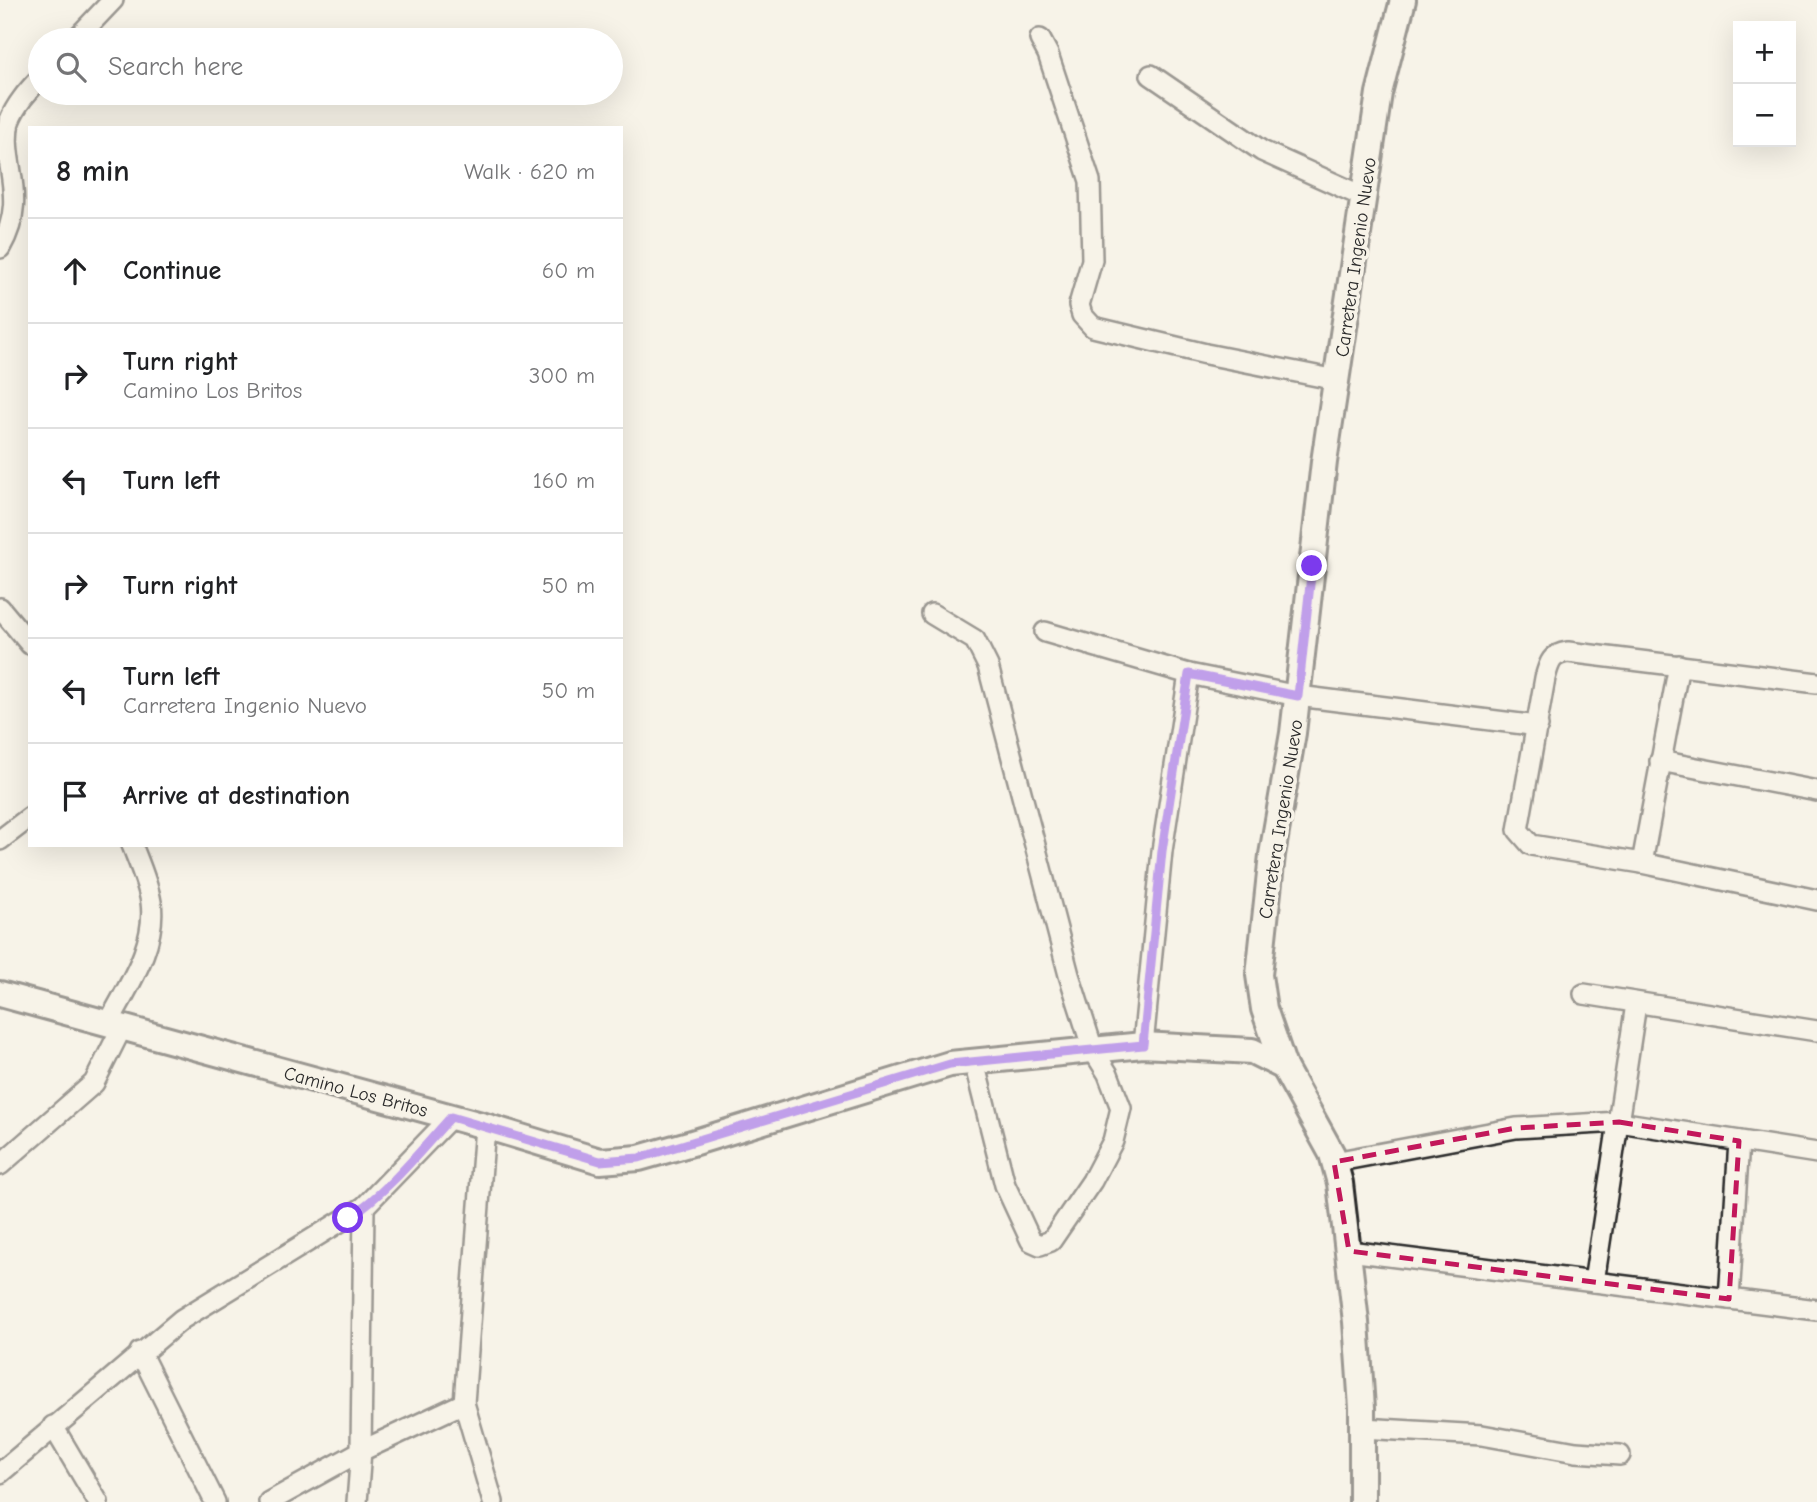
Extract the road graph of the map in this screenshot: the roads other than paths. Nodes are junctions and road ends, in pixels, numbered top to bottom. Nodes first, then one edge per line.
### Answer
1 (113, 0) edge
2 (1403, 0) edge
3 (86, 28) edge
4 (1040, 39) dead end
5 (1151, 75) dead end
6 (28, 91) edge
7 (4, 126) edge
8 (1364, 197) junction
9 (0, 248) edge
10 (1337, 380) junction
11 (0, 608) edge
12 (932, 614) dead end
13 (1045, 632) dead end
14 (28, 643) edge
15 (1679, 665) junction
16 (1189, 674) junction
17 (1817, 683) edge
18 (1298, 696) junction
19 (1538, 726) junction
20 (1660, 761) junction
21 (1817, 791) edge
22 (28, 819) edge
23 (0, 840) edge
24 (133, 847) edge
25 (1643, 863) junction
26 (1817, 900) edge
27 (0, 994) edge
28 (1584, 994) dead end
29 (1636, 1004) junction
30 (115, 1025) junction
31 (1817, 1031) edge
32 (1143, 1045) junction
33 (1094, 1050) junction
34 (974, 1062) junction
35 (1284, 1067) junction
36 (451, 1117) junction
37 (1619, 1122) junction
38 (485, 1126) junction
39 (1739, 1141) junction
40 (1817, 1153) edge
41 (1334, 1162) junction
42 (0, 1165) edge
43 (364, 1207) junction
44 (1349, 1251) junction
45 (1594, 1282) junction
46 (1729, 1299) junction
47 (1817, 1310) edge
48 (140, 1352) junction
49 (464, 1403) junction
50 (53, 1426) junction
51 (1362, 1428) junction
52 (361, 1451) junction
53 (1620, 1455) dead end
54 (0, 1473) edge
55 (98, 1502) edge
56 (215, 1502) edge
57 (269, 1502) edge
58 (357, 1502) edge
59 (493, 1502) edge
60 (1362, 1502) edge

1 - 3 street
2 - 8 street, Carretera Ingenio Nuevo
4 - 10 street
5 - 8 street
6 - 7 street
7 - 9 street
8 - 10 street, Carretera Ingenio Nuevo
10 - 18 street, Carretera Ingenio Nuevo
11 - 14 street
12 - 33 street
13 - 16 street
15 - 17 street
15 - 19 street
15 - 20 street
16 - 18 street
16 - 32 street
18 - 19 street
18 - 35 street, Carretera Ingenio Nuevo
19 - 25 street
20 - 21 street
20 - 25 street
22 - 23 street
24 - 30 street
25 - 26 street
27 - 30 street, Camino Los Britos
28 - 29 street
29 - 31 street
29 - 37 street
30 - 36 street, Camino Los Britos
30 - 42 street
32 - 33 street, Camino Los Britos
32 - 35 street, Camino Los Britos
33 - 34 street, Camino Los Britos
33 - 34 street
34 - 38 street, Camino Los Britos
35 - 41 street, Carretera Ingenio Nuevo
36 - 38 street, Camino Los Britos
36 - 43 street
37 - 39 street
37 - 41 street
37 - 45 street
38 - 49 street
39 - 40 street
39 - 46 street
41 - 44 street, Carretera Ingenio Nuevo
43 - 48 street
43 - 52 street
44 - 45 street
44 - 51 street, Carretera Ingenio Nuevo
45 - 46 street
46 - 47 street
48 - 50 street
48 - 56 street
49 - 52 street
49 - 59 street
50 - 54 street
50 - 55 street
51 - 53 street
51 - 60 street, Carretera Ingenio Nuevo
52 - 57 street
52 - 58 street

